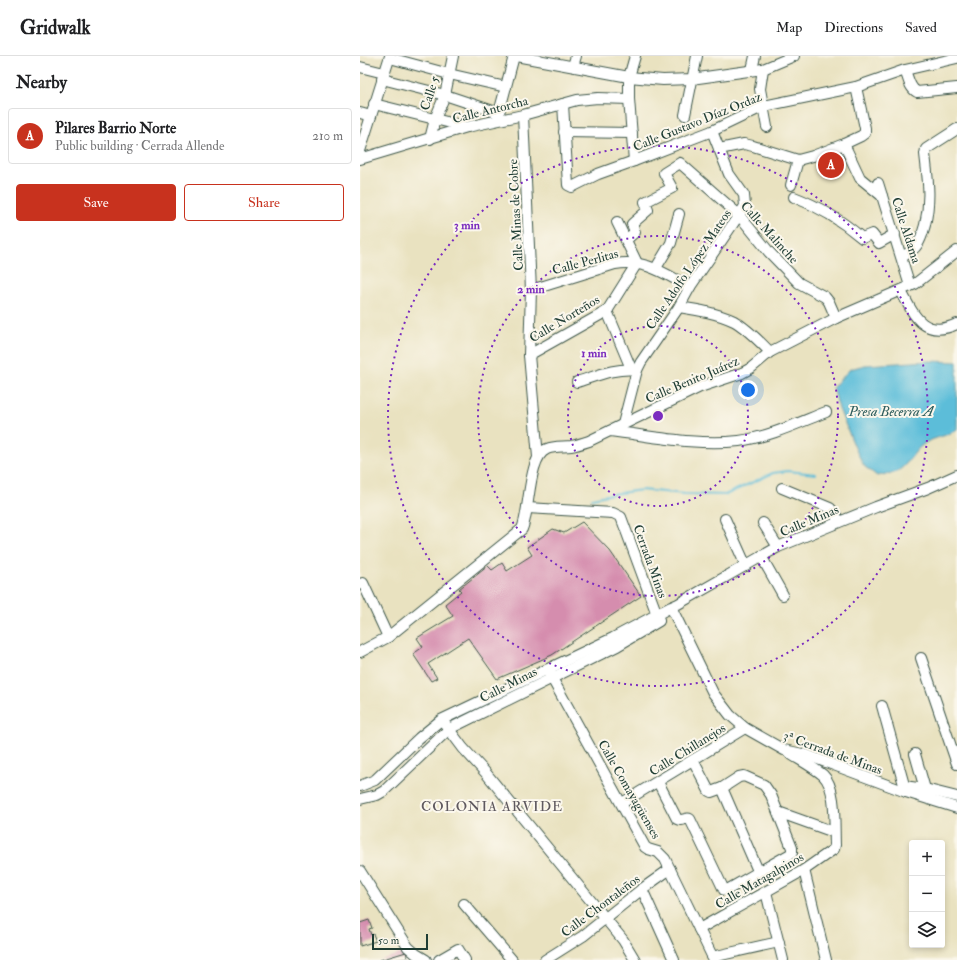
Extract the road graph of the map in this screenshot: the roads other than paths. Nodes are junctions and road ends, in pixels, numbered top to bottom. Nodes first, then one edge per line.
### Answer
1 (453, 56) edge
2 (515, 56) edge
3 (576, 56) edge
4 (634, 56) edge
5 (697, 56) edge
6 (755, 56) edge
7 (794, 56) edge
8 (390, 57) edge
9 (957, 58) edge
10 (573, 66) junction
11 (360, 67) edge
12 (763, 69) junction
13 (752, 70) junction
14 (905, 70) junction
15 (449, 74) junction
16 (383, 76) junction
17 (629, 77) junction
18 (691, 79) junction
19 (506, 87) junction
20 (856, 87) junction
21 (957, 88) edge
22 (445, 95) junction
23 (628, 99) junction
24 (374, 104) junction
25 (563, 104) junction
26 (764, 106) junction
27 (360, 113) edge
28 (523, 115) junction
29 (685, 115) dead end
30 (370, 116) junction
31 (500, 117) junction
32 (435, 119) junction
33 (467, 127) junction
34 (767, 127) dead end
35 (957, 129) edge
36 (712, 131) junction
37 (564, 132) junction
38 (632, 134) junction
39 (430, 139) junction
40 (844, 144) junction
41 (719, 149) junction
42 (360, 151) edge
43 (360, 159) edge
44 (798, 160) junction
45 (634, 161) junction
46 (878, 183) dead end
47 (791, 185) dead end
48 (882, 196) junction
49 (794, 197) dead end
50 (679, 214) dead end
51 (739, 215) junction
52 (617, 222) dead end
53 (895, 234) junction
54 (626, 240) junction
55 (957, 250) edge
56 (902, 257) junction
57 (637, 263) junction
58 (656, 268) junction
59 (910, 286) junction
60 (690, 288) junction
61 (531, 290) junction
62 (901, 291) junction
63 (679, 306) junction
64 (607, 311) junction
65 (836, 318) junction
66 (957, 324) edge
67 (770, 352) junction
68 (529, 354) junction
69 (633, 368) junction
70 (577, 382) dead end
71 (826, 412) dead end
72 (623, 424) junction
73 (610, 431) junction
74 (538, 457) junction
75 (957, 475) edge
76 (782, 488) dead end
77 (527, 508) junction
78 (725, 519) dead end
79 (838, 522) junction
80 (763, 523) dead end
81 (778, 547) junction
82 (762, 556) junction
83 (746, 566) junction
84 (361, 583) edge
85 (783, 595) dead end
86 (675, 607) junction
87 (658, 617) junction
88 (388, 638) junction
89 (360, 652) edge
90 (921, 658) dead end
91 (550, 673) junction
92 (882, 706) dead end
93 (441, 720) junction
94 (745, 728) junction
95 (450, 729) junction
96 (784, 750) junction
97 (915, 754) dead end
98 (693, 760) junction
99 (957, 764) edge
100 (386, 770) junction
101 (394, 782) junction
102 (658, 782) junction
103 (360, 786) edge
104 (722, 788) junction
105 (905, 789) junction
106 (925, 789) junction
107 (957, 797) edge
108 (360, 799) edge
109 (622, 803) junction
110 (957, 808) edge
111 (778, 812) junction
112 (834, 832) junction
113 (670, 869) junction
114 (804, 870) junction
115 (360, 871) edge
116 (759, 872) junction
117 (642, 889) junction
118 (766, 892) junction
119 (464, 904) dead end
120 (605, 918) junction
121 (699, 929) junction
122 (779, 942) junction
123 (739, 955) edge
124 (713, 958) edge
125 (426, 960) edge
126 (439, 960) edge
127 (465, 960) edge
128 (512, 960) edge
129 (545, 960) edge
130 (634, 960) edge
131 (674, 960) edge
132 (783, 960) edge
133 (826, 960) edge

1 - 15 street, Calle 5
2 - 10 street
2 - 19 street
3 - 10 street
4 - 17 street
5 - 18 street
6 - 13 street
7 - 12 street
8 - 15 street
8 - 16 street
9 - 14 street, Calle Gustavo Díaz Ordaz
10 - 17 street
11 - 16 street
12 - 13 street
12 - 26 street
13 - 18 street
14 - 20 street, Calle Gustavo Díaz Ordaz
14 - 21 street
15 - 19 street
15 - 22 street, Calle 5
16 - 22 street
16 - 24 street
17 - 18 street
17 - 23 street
18 - 29 street
19 - 31 street
20 - 26 street, Calle Gustavo Díaz Ordaz
20 - 40 street
22 - 31 street
22 - 32 street, Calle 5
23 - 25 street, Calle Antorcha
23 - 38 street
24 - 30 street
24 - 32 street
25 - 28 street, Calle Antorcha
25 - 37 street
26 - 34 street
26 - 36 street, Calle Gustavo Díaz Ordaz
27 - 30 street
28 - 31 street, Calle Antorcha
28 - 61 street, Calle Minas de Cobre
30 - 42 street
31 - 33 street, Calle Antorcha
32 - 33 street
32 - 39 street, Calle 5
33 - 39 street, Calle Antorcha
35 - 56 street
36 - 41 street, Calle Adolfo López Mateos
36 - 45 street, Calle Gustavo Díaz Ordaz
37 - 38 street
37 - 45 street, Calle Gustavo Díaz Ordaz
38 - 45 street
39 - 43 street, Calle Antorcha
40 - 44 street
40 - 48 street
41 - 44 street
41 - 51 street, Calle Adolfo López Mateos
44 - 47 street
46 - 48 street, Calle Aldama
48 - 53 street, Calle Aldama
49 - 53 street
50 - 58 street
51 - 54 street, Calle Malinche
51 - 60 street, Calle Adolfo López Mateos
51 - 65 street, Calle Malinche
52 - 54 street
53 - 56 street, Calle Aldama
54 - 57 street
55 - 59 street, Calle Benito Juárez
56 - 59 street, Calle Aldama
57 - 58 street, Calle Perlitas
57 - 61 street, Calle Perlitas
57 - 64 street, Calle Norteños
58 - 60 street, Calle Perlitas
59 - 62 street, Calle Benito Juárez
60 - 63 street, Calle Adolfo López Mateos
61 - 68 street, Calle Minas de Cobre
62 - 65 street, Calle Benito Juárez
62 - 66 street
63 - 67 street
63 - 69 street, Calle Adolfo López Mateos
64 - 68 street, Calle Norteños
64 - 69 street
65 - 67 street, Calle Benito Juárez
67 - 72 street, Calle Benito Juárez
68 - 74 street, Calle Minas de Cobre
69 - 70 street
69 - 72 street, Calle Adolfo López Mateos
71 - 73 street
72 - 73 street, Calle Benito Juárez
73 - 74 street, Calle Benito Juárez
74 - 77 street
75 - 79 street, Calle Minas
76 - 79 street
77 - 87 street, Cerrada Minas
77 - 88 street
78 - 83 street
79 - 81 street, Calle Minas
80 - 81 street
81 - 82 street, Calle Minas
82 - 83 street, Calle Minas
82 - 85 street
83 - 86 street, Calle Minas
84 - 88 street
86 - 87 street, Calle Minas
86 - 94 street, 3ª Cerrada de Minas
87 - 91 street, Calle Minas
88 - 89 street
90 - 99 street
91 - 93 street, Calle Minas
91 - 95 street, Calle Minas
91 - 109 street, Calle Comayagüenses
92 - 105 street
93 - 95 street
93 - 100 street, Calle Minas
94 - 96 street, 3ª Cerrada de Minas
94 - 98 street, Calle Chillanejos
95 - 101 street, Calle Minas
95 - 120 street
96 - 105 street, 3ª Cerrada de Minas
96 - 112 street
97 - 106 street
98 - 102 street, Calle Chillanejos
98 - 104 street
100 - 101 street
100 - 103 street, Calle Minas
101 - 108 street, Calle Minas
102 - 109 street, Calle Chillanejos
102 - 116 street
104 - 111 street
104 - 116 street
105 - 106 street
105 - 110 street, 3ª Cerrada de Minas
106 - 107 street
109 - 113 street, Calle Comayagüenses
111 - 112 street
111 - 116 street
112 - 114 street, Calle Matagalpinos
113 - 117 street, Calle Chontaleños
113 - 121 street, Calle Comayagüenses
114 - 118 street, Calle Matagalpinos
114 - 133 street
115 - 125 street
117 - 120 street, Calle Chontaleños
117 - 131 street
118 - 121 street, Calle Matagalpinos
118 - 122 street
119 - 128 street
120 - 129 street, Calle Chontaleños
120 - 130 street
121 - 124 street, Calle Comayagüenses
122 - 123 street
122 - 132 street
123 - 124 street
126 - 127 street

